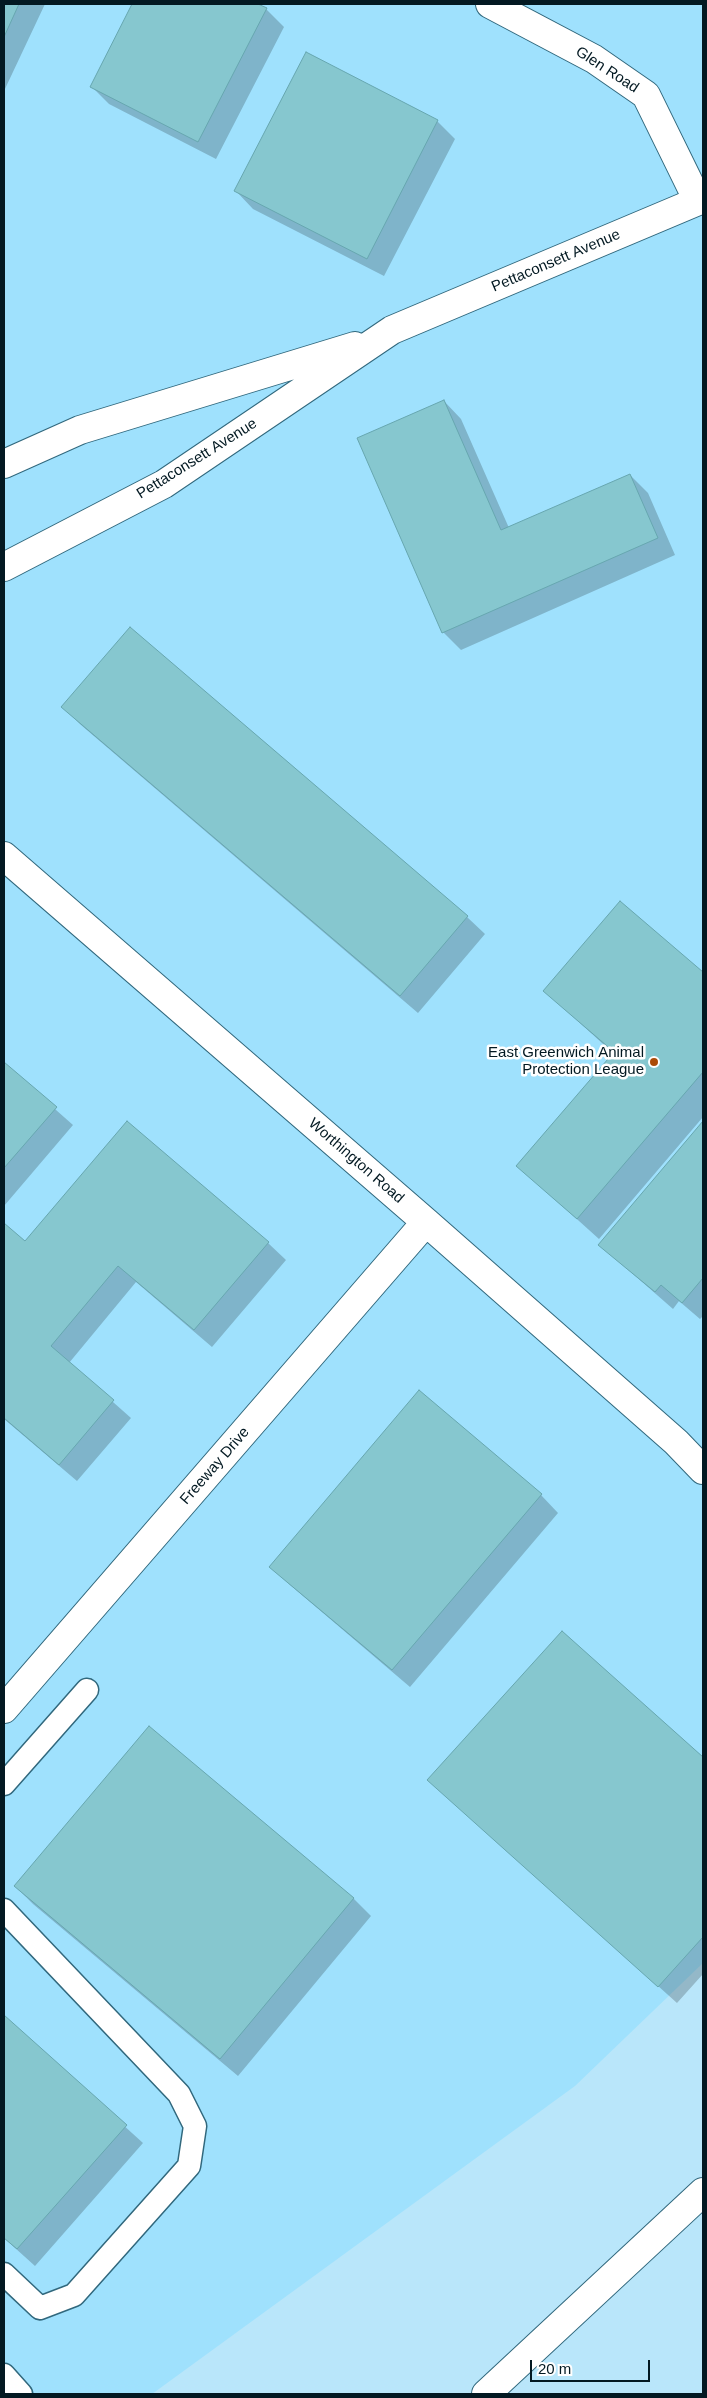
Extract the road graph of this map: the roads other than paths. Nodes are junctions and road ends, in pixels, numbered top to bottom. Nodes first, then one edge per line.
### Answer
1 (490, 4) edge
2 (701, 200) edge
3 (382, 338) junction
4 (4, 464) edge
5 (4, 567) edge
6 (4, 856) edge
7 (426, 1222) junction
8 (703, 1470) edge
9 (87, 1690) dead end
10 (6, 1702) edge
11 (4, 1784) edge
12 (4, 1910) edge
13 (703, 2192) edge
14 (4, 2274) edge
15 (4, 2375) edge
16 (21, 2394) edge
17 (486, 2394) edge

1 - 2 main road, Glen Road
2 - 3 main road, Pettaconsett Avenue
3 - 4 main road, Pettaconsett Avenue
3 - 5 main road, Pettaconsett Avenue
6 - 7 main road, Worthington Road
7 - 8 main road, Worthington Road
7 - 10 main road, Freeway Drive
9 - 11 lane
12 - 14 lane
13 - 17 main road
15 - 16 lane

